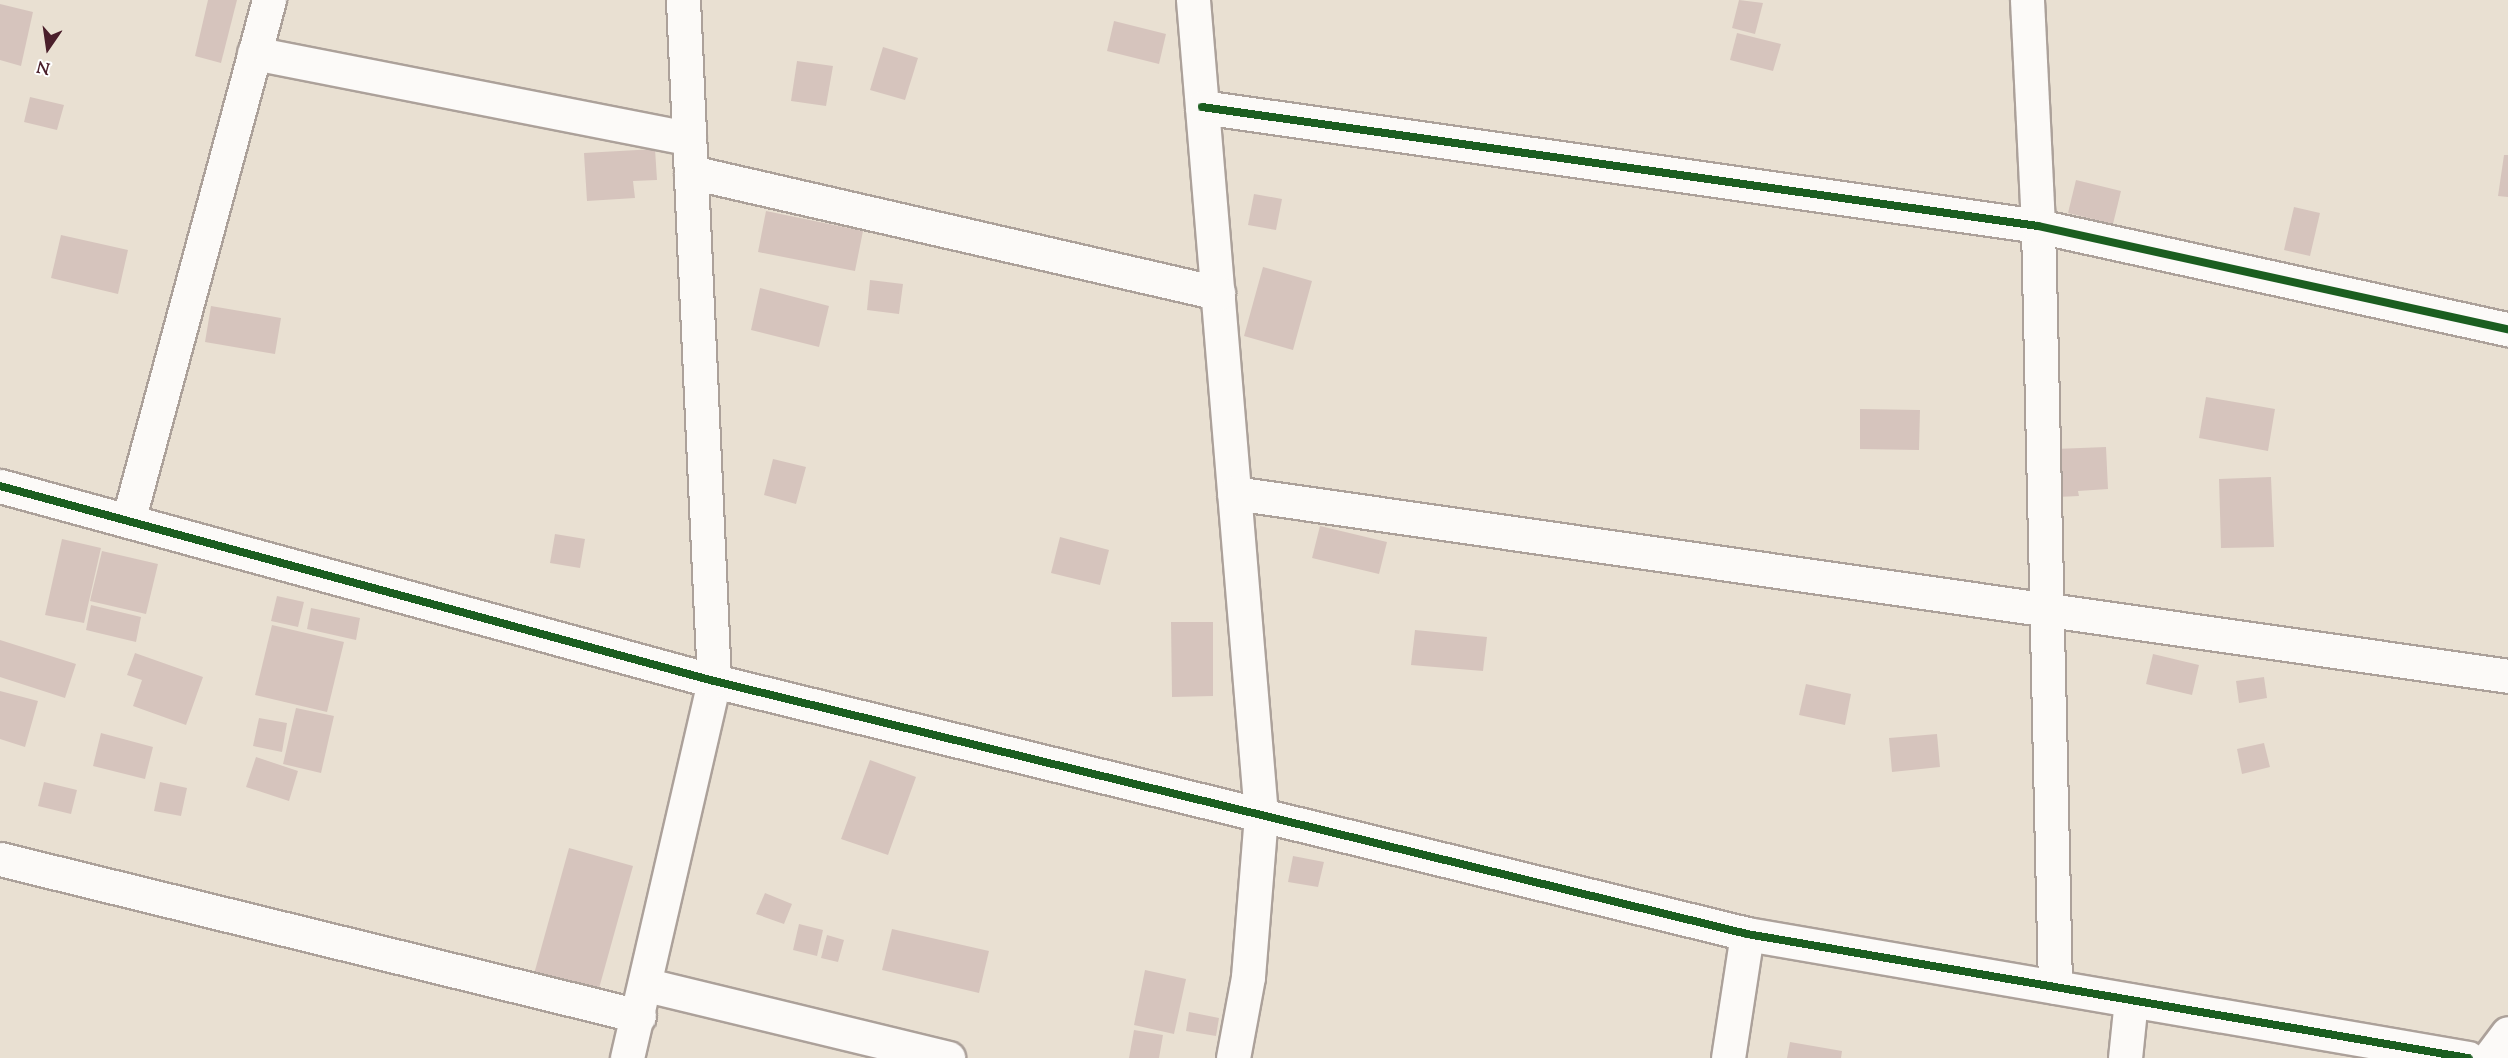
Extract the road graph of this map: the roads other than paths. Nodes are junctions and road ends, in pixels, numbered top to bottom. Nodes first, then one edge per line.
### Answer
1 (269, 0) edge
2 (683, 0) edge
3 (1193, 0) edge
4 (2027, 0) edge
5 (254, 53) junction
6 (1202, 107) junction
7 (689, 138) junction
8 (691, 172) junction
9 (2038, 226) junction
10 (1218, 293) junction
11 (2508, 329) edge
12 (0, 486) edge
13 (1234, 493) junction
14 (128, 521) junction
15 (2047, 610) junction
16 (2508, 676) edge
17 (714, 681) junction
18 (1261, 815) junction
19 (0, 860) edge
20 (1747, 934) junction
21 (646, 984) junction
22 (2055, 987) junction
23 (2131, 1000) junction
24 (639, 1016) junction
25 (2508, 1033) edge
26 (627, 1058) edge
27 (948, 1058) edge
28 (1233, 1058) edge
29 (1728, 1058) edge
30 (2125, 1058) edge
31 (2468, 1058) edge
32 (2489, 1058) edge

1 - 5 street
2 - 7 street
3 - 6 street
4 - 9 street
5 - 7 street
5 - 14 street
6 - 9 street
6 - 10 street
7 - 8 street
8 - 10 street
8 - 17 street
9 - 11 street
9 - 15 street
10 - 13 street
12 - 14 street
13 - 15 street
13 - 18 street
14 - 17 street
15 - 16 street
15 - 22 street
17 - 18 street
17 - 21 street
18 - 20 street
18 - 28 street
19 - 24 street
20 - 22 street
20 - 29 street
21 - 24 street
21 - 27 street
22 - 23 street
23 - 30 street
23 - 31 street
24 - 26 street
25 - 32 street

